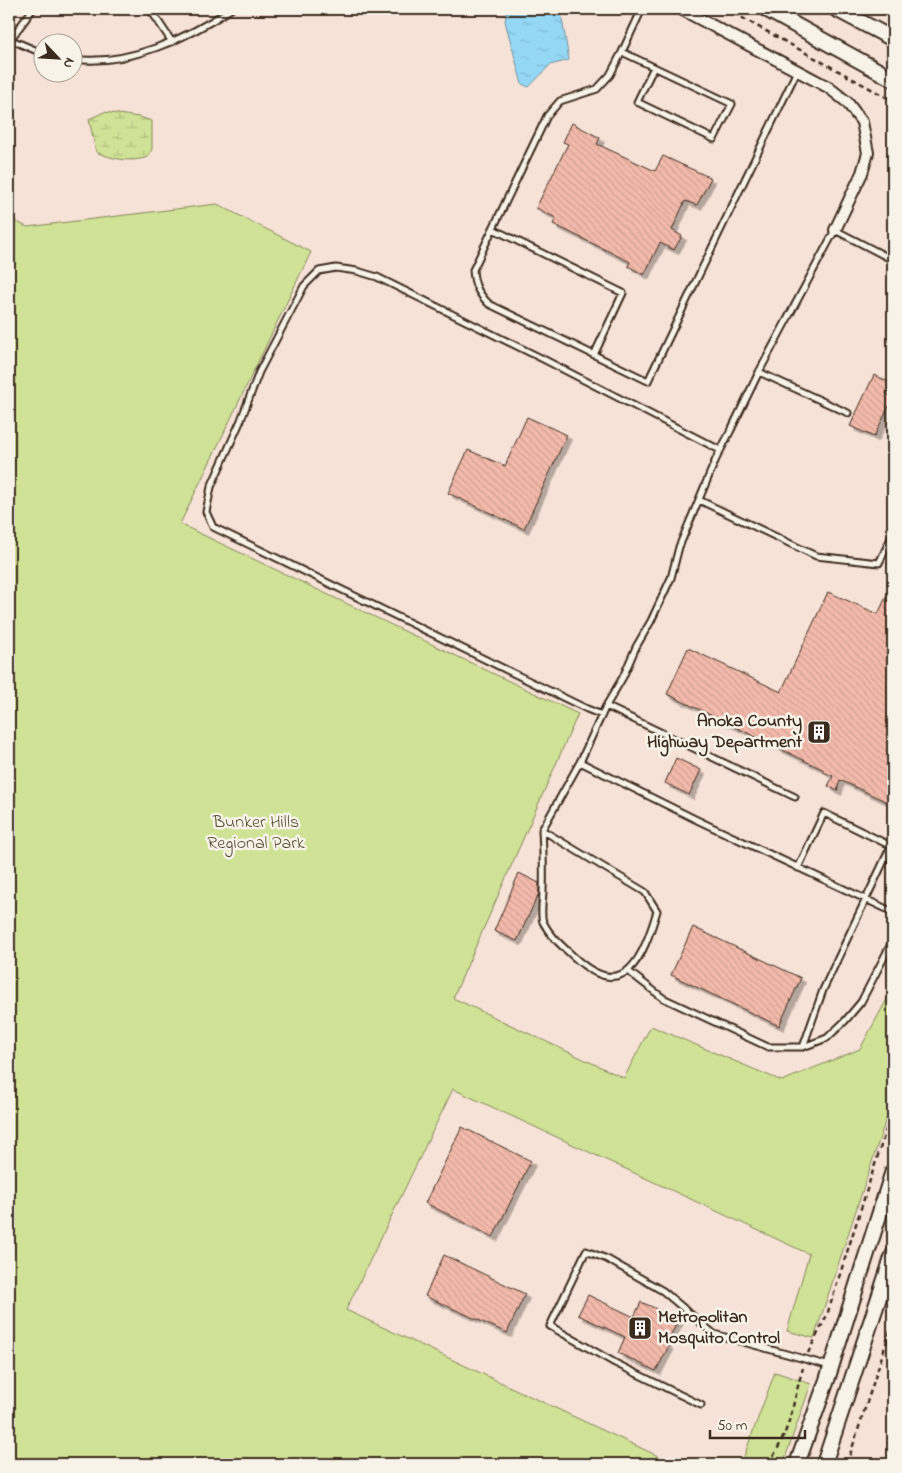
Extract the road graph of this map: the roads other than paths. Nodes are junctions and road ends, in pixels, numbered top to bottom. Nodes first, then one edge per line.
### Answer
1 (33, 9) edge
2 (150, 9) edge
3 (231, 9) edge
4 (642, 9) edge
5 (681, 9) edge
6 (766, 9) edge
7 (836, 9) edge
8 (893, 39) edge
9 (9, 40) edge
10 (172, 42) junction
11 (32, 49) edge
12 (622, 52) junction
13 (82, 60) edge
14 (654, 67) junction
15 (797, 71) junction
16 (893, 79) edge
17 (493, 229) junction
18 (835, 230) junction
19 (893, 260) edge
20 (594, 355) junction
21 (759, 372) junction
22 (848, 413) dead end
23 (720, 450) junction
24 (699, 500) junction
25 (893, 534) edge
26 (606, 706) junction
27 (602, 715) junction
28 (580, 762) junction
29 (795, 797) dead end
30 (542, 830) junction
31 (798, 868) junction
32 (866, 899) junction
33 (893, 912) edge
34 (893, 940) edge
35 (628, 971) junction
36 (803, 1047) junction
37 (893, 1170) edge
38 (893, 1255) edge
39 (830, 1366) junction
40 (701, 1405) dead end
41 (797, 1464) edge
42 (824, 1464) edge

1 - 9 lane
2 - 10 lane
3 - 10 lane
4 - 12 lane
5 - 15 street
6 - 16 main road
7 - 8 main road
9 - 11 lane
10 - 13 lane
12 - 14 lane
12 - 17 lane
14 - 14 lane
15 - 18 street
15 - 20 lane
17 - 20 lane
17 - 20 lane
18 - 19 lane
18 - 21 lane
21 - 22 lane
21 - 23 lane
23 - 24 lane
23 - 27 lane
24 - 25 lane
24 - 26 lane
26 - 27 lane
26 - 29 lane
27 - 28 lane
28 - 30 lane
28 - 31 lane
30 - 35 lane
30 - 35 lane
31 - 32 lane
31 - 32 lane
32 - 33 lane
32 - 36 lane
34 - 36 lane
35 - 36 lane
37 - 39 main road
38 - 42 main road
39 - 40 lane
39 - 41 main road

